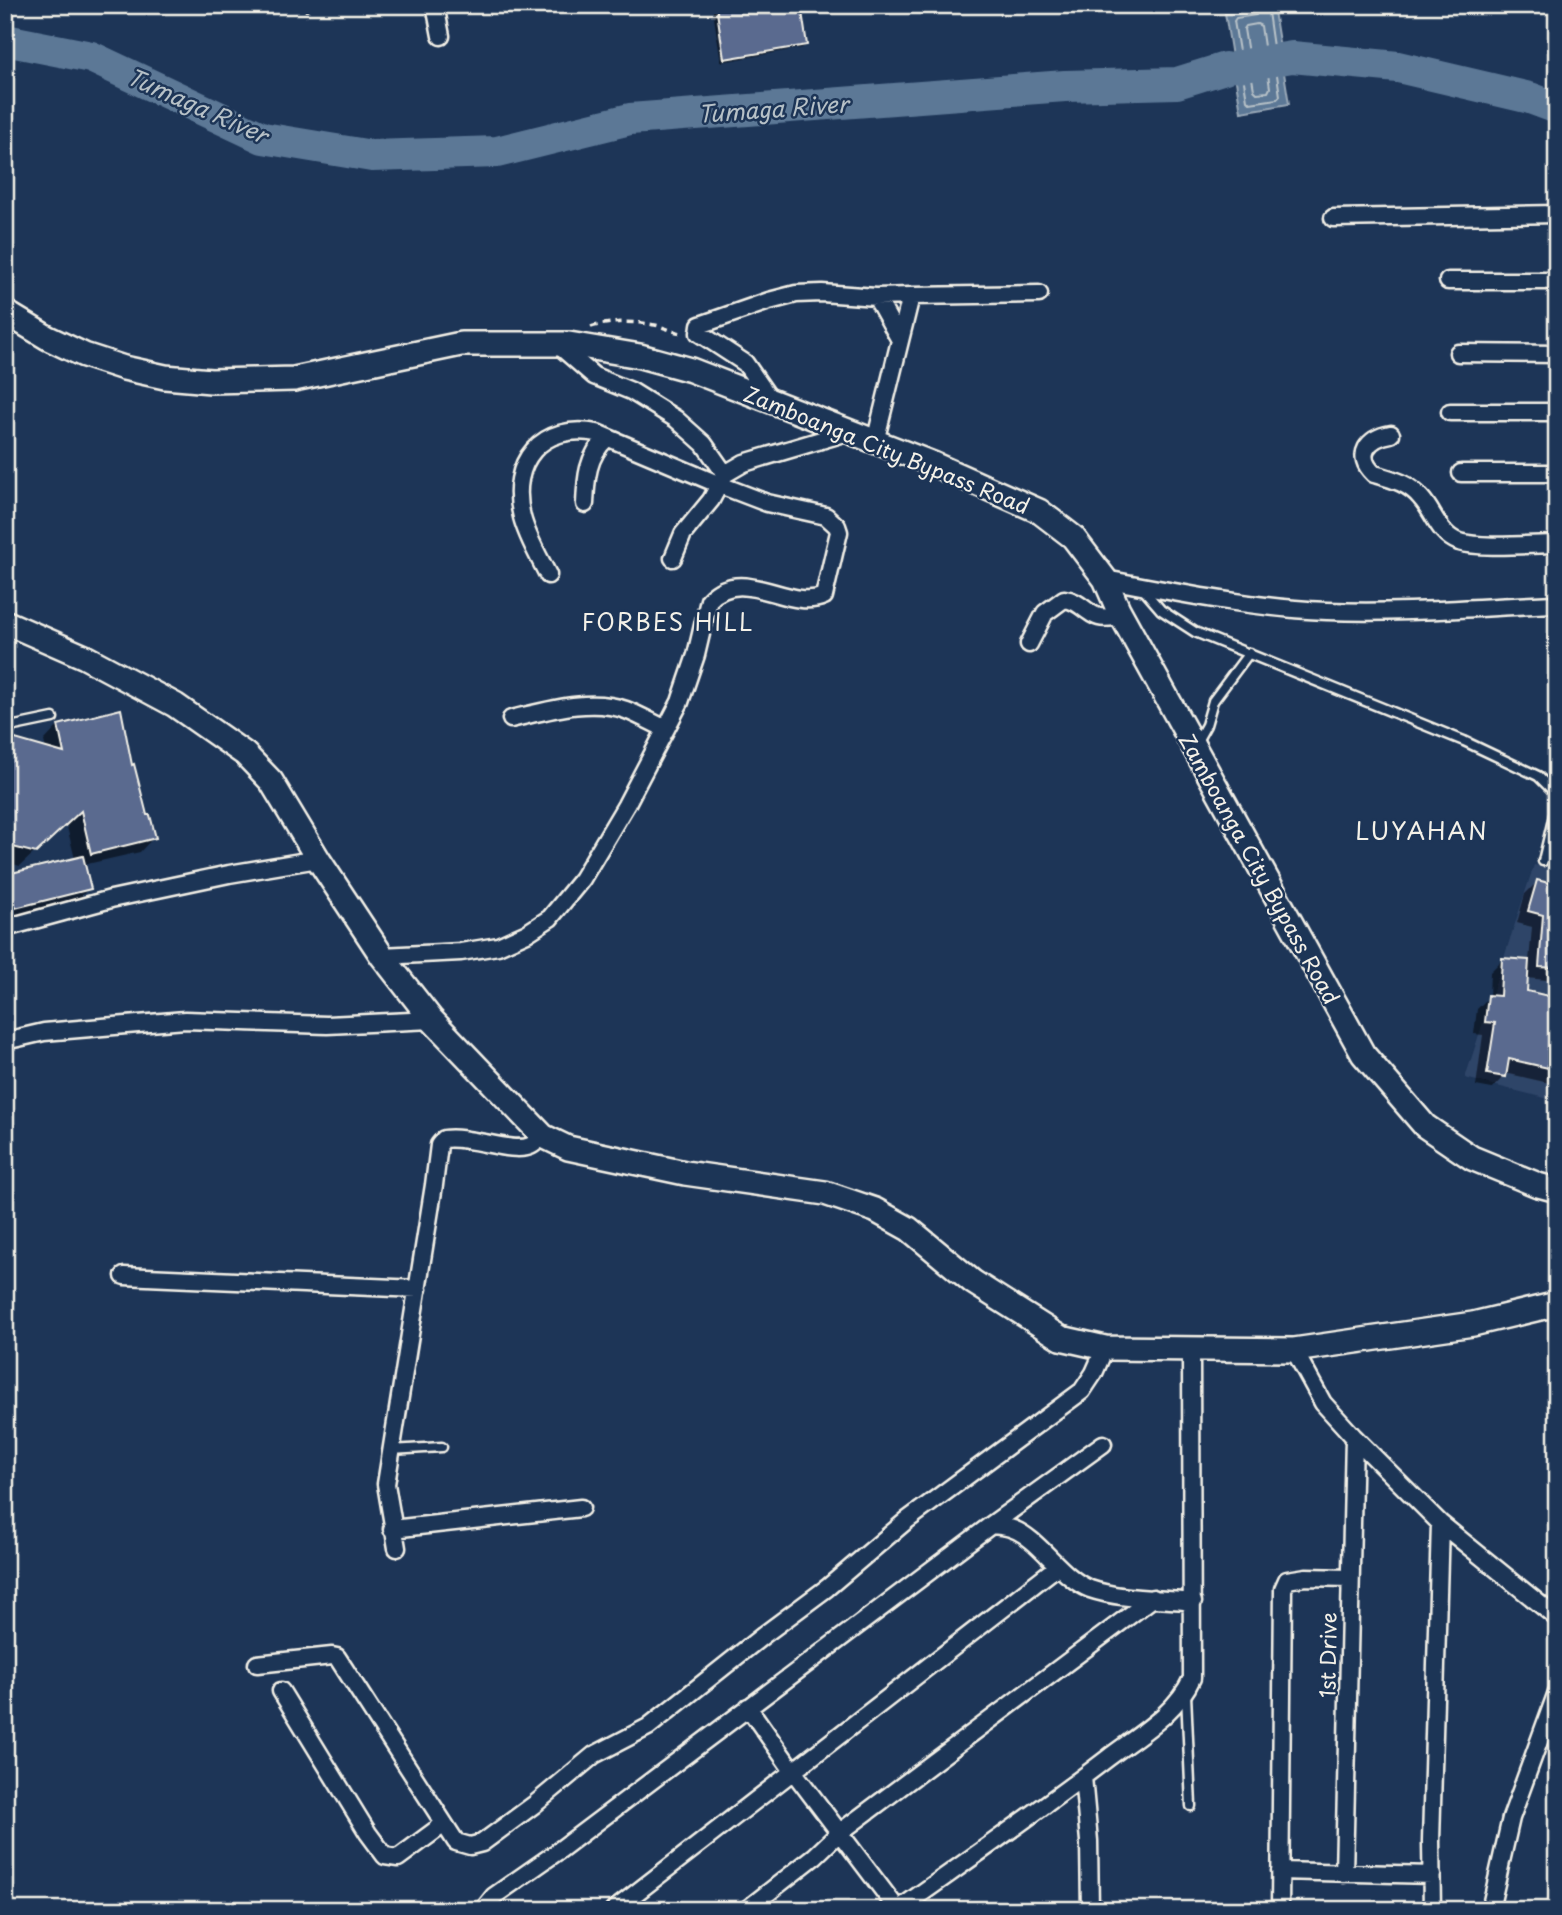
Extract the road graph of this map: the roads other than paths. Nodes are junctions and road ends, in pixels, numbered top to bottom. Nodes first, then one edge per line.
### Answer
1 (435, 5) edge
2 (441, 36) dead end
3 (1557, 214) edge
4 (1333, 218) dead end
5 (1448, 281) dead end
6 (1557, 281) edge
7 (1039, 294) dead end
8 (911, 296) junction
9 (876, 297) junction
10 (5, 312) edge
11 (900, 340) junction
12 (563, 343) junction
13 (1458, 353) dead end
14 (1557, 354) edge
15 (772, 402) junction
16 (1450, 412) dead end
17 (1557, 412) edge
18 (848, 432) junction
19 (1391, 434) dead end
20 (607, 438) junction
21 (875, 442) junction
22 (1461, 472) dead end
23 (1557, 473) edge
24 (722, 480) junction
25 (586, 504) dead end
26 (1557, 544) edge
27 (673, 558) dead end
28 (548, 575) dead end
29 (1105, 579) junction
30 (1140, 586) junction
31 (1557, 604) edge
32 (1122, 616) junction
33 (5, 622) edge
34 (1029, 644) dead end
35 (1250, 653) junction
36 (53, 718) dead end
37 (511, 719) dead end
38 (5, 728) edge
39 (666, 729) junction
40 (1194, 747) junction
41 (318, 859) junction
42 (1543, 861) dead end
43 (5, 928) edge
44 (382, 957) junction
45 (432, 1020) junction
46 (5, 1041) edge
47 (544, 1136) junction
48 (1557, 1190) edge
49 (124, 1276) dead end
50 (418, 1289) junction
51 (1557, 1304) edge
52 (1105, 1348) junction
53 (1191, 1350) junction
54 (1294, 1350) junction
55 (1354, 1437) junction
56 (1103, 1444) dead end
57 (442, 1447) dead end
58 (391, 1450) junction
59 (581, 1508) dead end
60 (1440, 1523) junction
61 (991, 1525) junction
62 (392, 1529) junction
63 (397, 1548) dead end
64 (1058, 1566) junction
65 (1349, 1578) junction
66 (1153, 1598) junction
67 (1193, 1602) junction
68 (1557, 1618) edge
69 (257, 1664) dead end
70 (282, 1691) dead end
71 (1186, 1691) junction
72 (1557, 1692) edge
73 (748, 1707) junction
74 (793, 1771) junction
75 (1083, 1777) junction
76 (1191, 1806) dead end
77 (444, 1824) junction
78 (839, 1833) junction
79 (1280, 1871) junction
80 (1344, 1874) junction
81 (1432, 1875) junction
82 (483, 1910) edge
83 (614, 1910) edge
84 (746, 1910) edge
85 (1090, 1910) edge
86 (1280, 1910) edge
87 (1432, 1910) edge
88 (1490, 1910) edge

1 - 2 street
3 - 4 street
5 - 6 street
7 - 8 street
8 - 9 street
8 - 11 street
9 - 11 street
9 - 15 street
10 - 12 main road, Zamboanga City Bypass Road
11 - 21 street
12 - 15 main road, Zamboanga City Bypass Road
12 - 24 street
13 - 14 street
15 - 18 main road, Zamboanga City Bypass Road
16 - 17 street
18 - 21 main road, Zamboanga City Bypass Road
18 - 24 street
19 - 26 street
20 - 24 street
20 - 25 street
20 - 28 street
21 - 29 main road, Zamboanga City Bypass Road
22 - 23 street
24 - 27 street
24 - 39 street
29 - 30 street
29 - 32 main road, Zamboanga City Bypass Road
30 - 31 street
30 - 35 lane
32 - 34 street
32 - 40 main road, Zamboanga City Bypass Road
33 - 41 main road
35 - 40 lane
35 - 42 lane
36 - 38 lane
37 - 39 street
39 - 44 street
40 - 48 main road, Zamboanga City Bypass Road
41 - 43 street
41 - 44 main road
44 - 45 main road
45 - 46 street
45 - 47 main road
47 - 50 street
47 - 52 main road
49 - 50 street
50 - 58 street
51 - 54 main road
52 - 53 main road
52 - 77 street
53 - 54 main road
53 - 67 street
54 - 55 street
55 - 60 street
55 - 65 street, 1st Drive
56 - 61 street
57 - 58 lane
58 - 62 street
59 - 62 street
60 - 68 street
60 - 81 street
61 - 64 street
61 - 73 street
62 - 63 street
64 - 66 street
64 - 74 street
65 - 79 street
65 - 80 street, 1st Drive
66 - 67 street
66 - 78 street
67 - 71 street
69 - 77 street
70 - 77 street
71 - 75 street
71 - 76 lane
72 - 88 street
73 - 74 street
73 - 82 street
74 - 78 street
74 - 83 street
75 - 78 street
75 - 85 street
78 - 84 street
79 - 80 street
79 - 86 street
80 - 81 street
81 - 87 street

